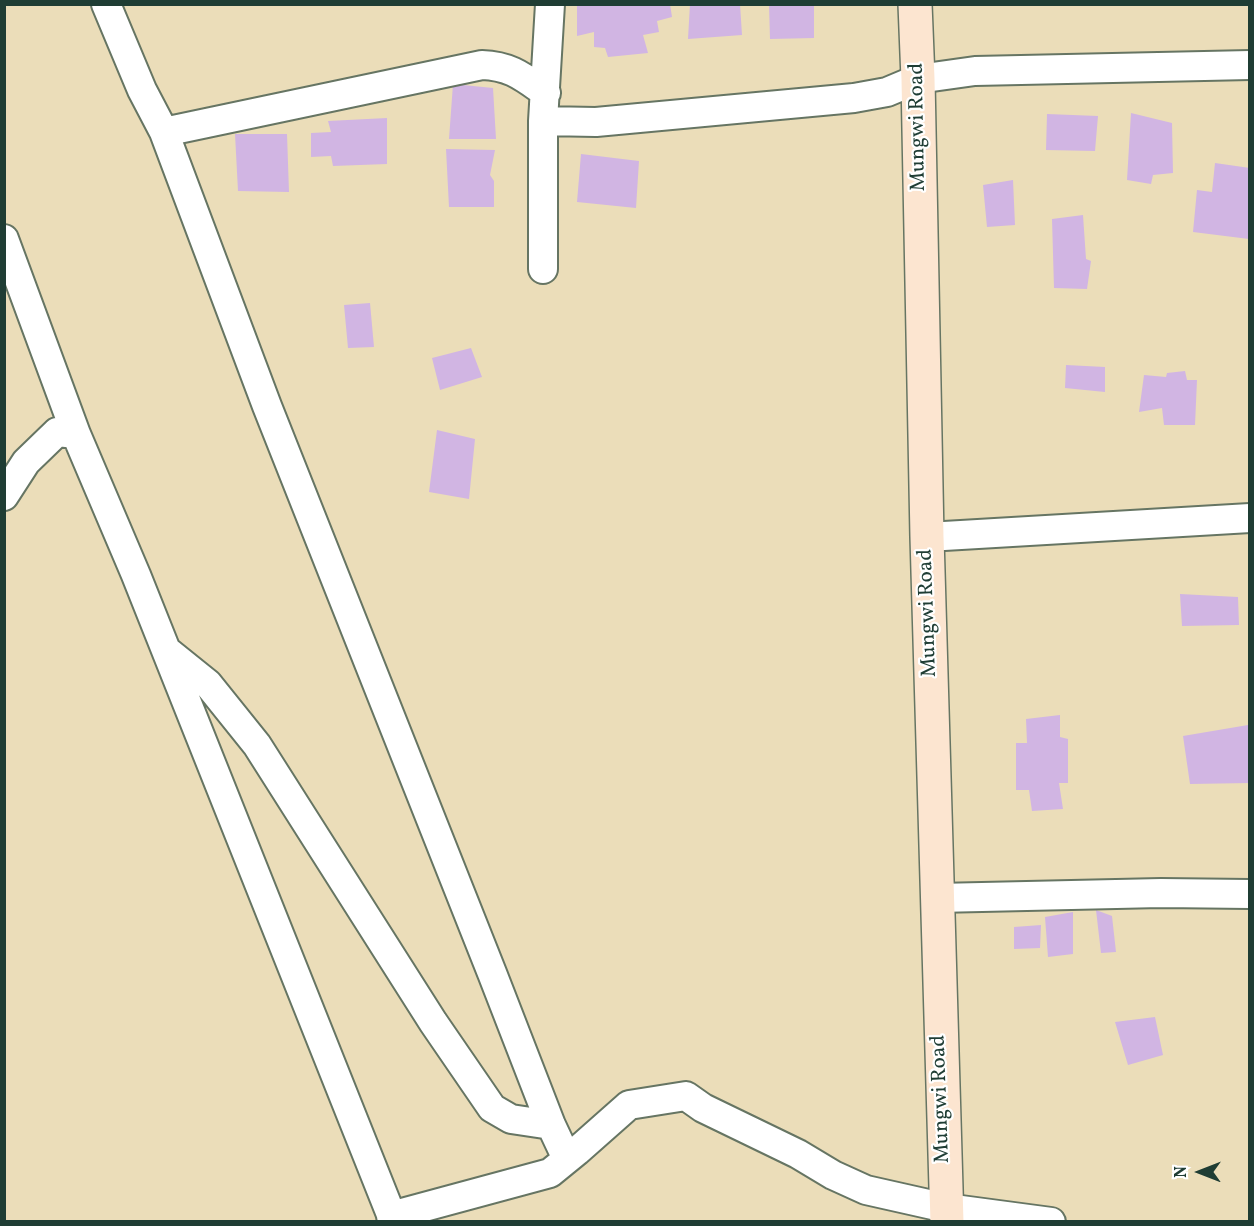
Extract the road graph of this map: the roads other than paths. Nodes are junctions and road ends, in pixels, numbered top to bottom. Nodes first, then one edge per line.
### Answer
1 (106, 4) edge
2 (550, 4) edge
3 (915, 4) edge
4 (1250, 65) edge
5 (918, 79) junction
6 (544, 107) junction
7 (164, 132) junction
8 (4, 238) edge
9 (543, 269) dead end
10 (76, 434) junction
11 (4, 496) edge
12 (1250, 518) edge
13 (927, 537) junction
14 (165, 650) junction
15 (1250, 894) edge
16 (937, 898) junction
17 (550, 1125) junction
18 (567, 1160) junction
19 (946, 1215) edge
20 (392, 1219) edge
21 (1050, 1221) edge

1 - 7 street
2 - 6 street
3 - 5 main road, Mungwi Road
4 - 5 street
5 - 6 street
5 - 13 main road, Mungwi Road
6 - 7 street
6 - 9 street
7 - 17 street
8 - 10 street
10 - 11 street
10 - 14 street
12 - 13 street
13 - 16 main road, Mungwi Road
14 - 17 street
14 - 20 street
15 - 16 street
16 - 19 main road, Mungwi Road
17 - 18 street
18 - 19 street
18 - 20 street
19 - 21 street

